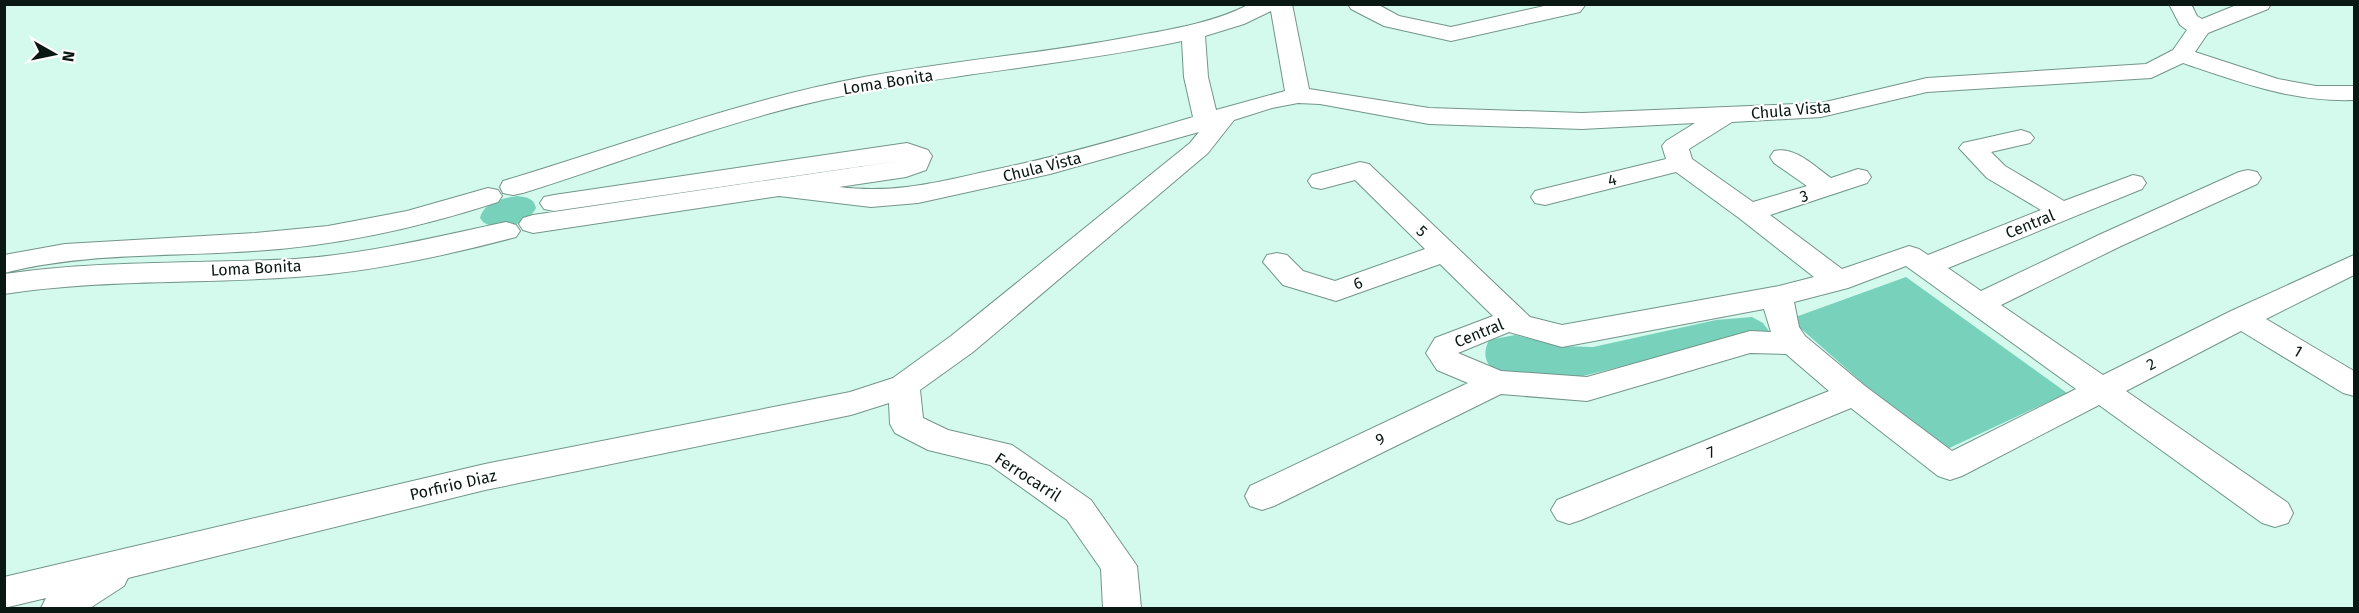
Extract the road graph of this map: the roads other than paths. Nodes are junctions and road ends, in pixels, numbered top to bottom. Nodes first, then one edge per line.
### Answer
1 (1269, 4) edge
2 (1281, 4) edge
3 (1359, 4) edge
4 (1575, 4) edge
5 (2180, 4) edge
6 (2260, 4) edge
7 (2200, 28) junction
8 (1193, 31) junction
9 (2181, 55) junction
10 (2355, 93) edge
11 (1298, 96) junction
12 (1726, 115) junction
13 (1216, 119) junction
14 (2021, 138) dead end
15 (1784, 157) dead end
16 (1680, 163) junction
17 (1858, 177) dead end
18 (2248, 178) dead end
19 (1321, 181) dead end
20 (2133, 183) dead end
21 (780, 188) junction
22 (1828, 188) junction
23 (500, 192) junction
24 (1545, 197) dead end
25 (554, 203) junction
26 (2062, 211) junction
27 (1749, 212) junction
28 (519, 227) junction
29 (1444, 252) junction
30 (1918, 260) junction
31 (1277, 262) dead end
32 (4, 264) edge
33 (2355, 264) edge
34 (1838, 281) junction
35 (4, 284) edge
36 (1779, 296) junction
37 (1979, 304) junction
38 (2242, 318) junction
39 (1514, 319) junction
40 (1794, 344) junction
41 (1497, 382) junction
42 (2355, 385) edge
43 (904, 386) junction
44 (2102, 390) junction
45 (1854, 394) junction
46 (1262, 496) dead end
47 (1569, 510) dead end
48 (2275, 513) dead end
49 (129, 564) junction
50 (4, 593) edge
51 (60, 609) edge
52 (1122, 609) edge

1 - 8 street, Loma Bonita
2 - 11 street
3 - 4 street
5 - 7 street
6 - 7 street
7 - 9 street, Chula Vista
8 - 13 street
8 - 23 street, Loma Bonita
9 - 10 street
9 - 12 street, Chula Vista
11 - 12 street, Chula Vista
11 - 13 street, Chula Vista
12 - 16 street
13 - 21 street, Chula Vista
13 - 43 street, Porfirio Diaz
14 - 26 street
15 - 22 street
16 - 24 street, 4
16 - 27 street
17 - 22 street, 3
18 - 37 street
19 - 29 street, 5
20 - 26 street, Central
21 - 25 street, Loma Bonita
21 - 28 street, Loma Bonita
22 - 27 street, 3
23 - 25 street
23 - 28 street
23 - 32 street, Loma Bonita
25 - 28 street
26 - 30 street, Central
27 - 34 street
28 - 35 street, Loma Bonita
29 - 31 street, 6
29 - 39 street, 5
30 - 34 street, Central
30 - 37 street
33 - 38 street, 2
34 - 36 street, Central
36 - 39 street, Central
36 - 40 street
37 - 44 street
38 - 42 street, 1
38 - 44 street, 2
39 - 41 street, Central
40 - 41 street, Central
40 - 45 street
41 - 46 street, 9
43 - 49 street, Porfirio Diaz
43 - 52 street, Ferrocarril
44 - 45 street, 2
44 - 48 street
45 - 47 street, 7
49 - 50 street, Porfirio Diaz
49 - 51 street

